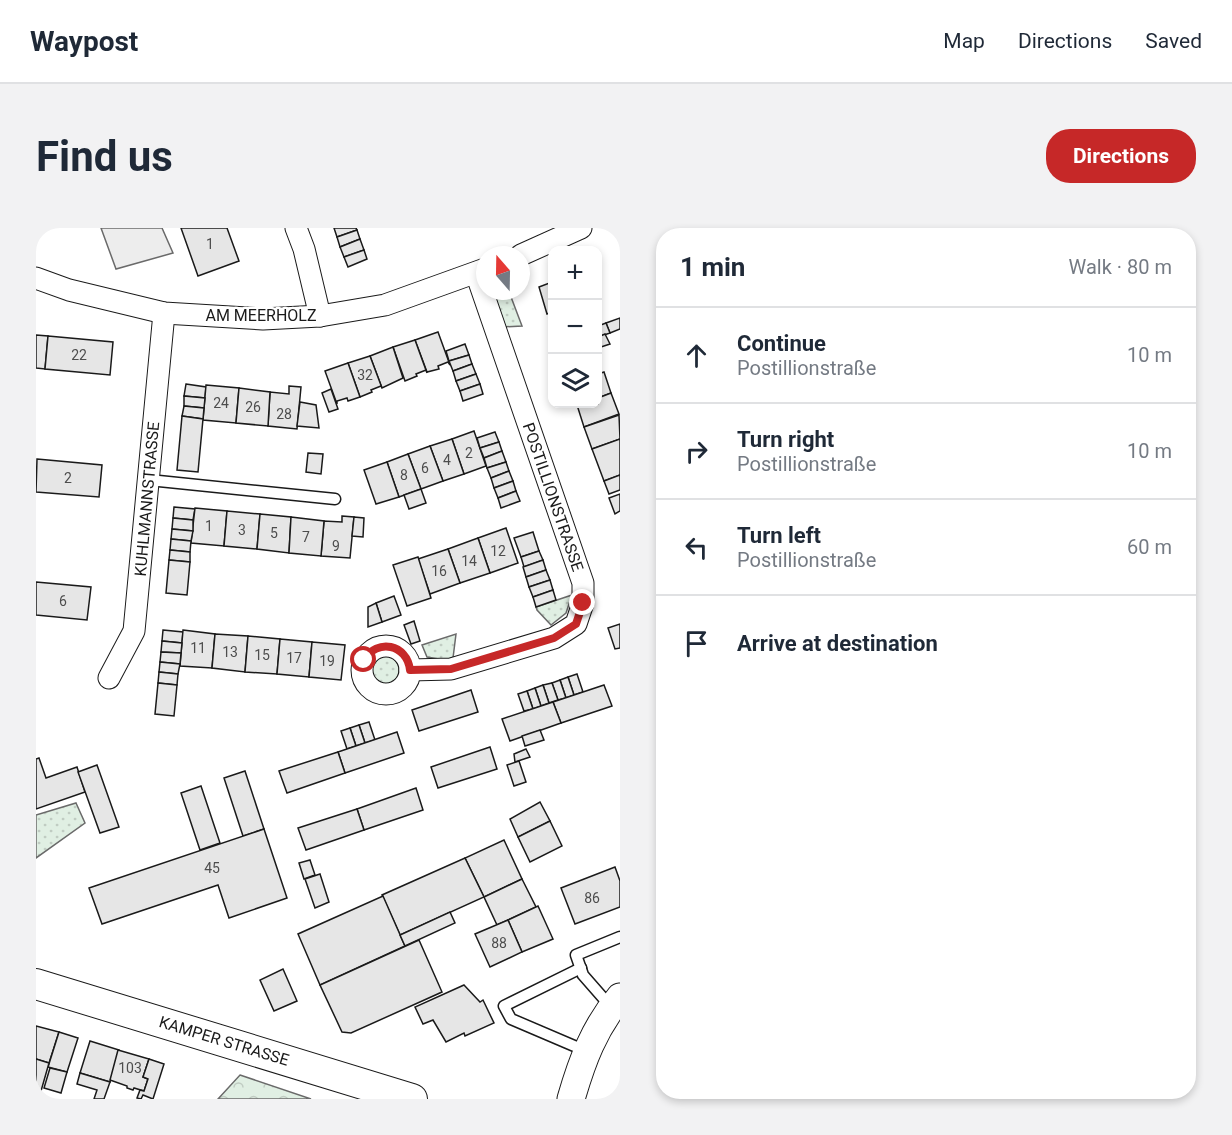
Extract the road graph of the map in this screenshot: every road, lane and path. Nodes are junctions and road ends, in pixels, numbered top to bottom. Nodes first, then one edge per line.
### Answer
1 (296, 228) edge
2 (581, 228) edge
3 (530, 251) edge
4 (476, 272) edge
5 (36, 278) edge
6 (490, 300) edge
7 (164, 313) junction
8 (320, 316) junction
9 (149, 480) junction
10 (335, 499) dead end
11 (410, 670) dead end
12 (109, 678) dead end
13 (620, 937) edge
14 (581, 968) junction
15 (36, 984) edge
16 (616, 1002) edge
17 (586, 1051) junction
18 (412, 1099) edge
19 (571, 1099) edge

1 - 8 street
2 - 3 street
4 - 8 street, AM MEERHOLZ
5 - 7 street, AM MEERHOLZ
6 - 11 street, POSTILLIONSTRASSE
7 - 8 street, AM MEERHOLZ
7 - 9 street, KUHLMANNSTRASSE
9 - 10 lane
9 - 12 street, KUHLMANNSTRASSE
13 - 14 lane
14 - 16 lane
14 - 17 lane
15 - 18 main road, KAMPER STRASSE
16 - 17 street
17 - 19 street

